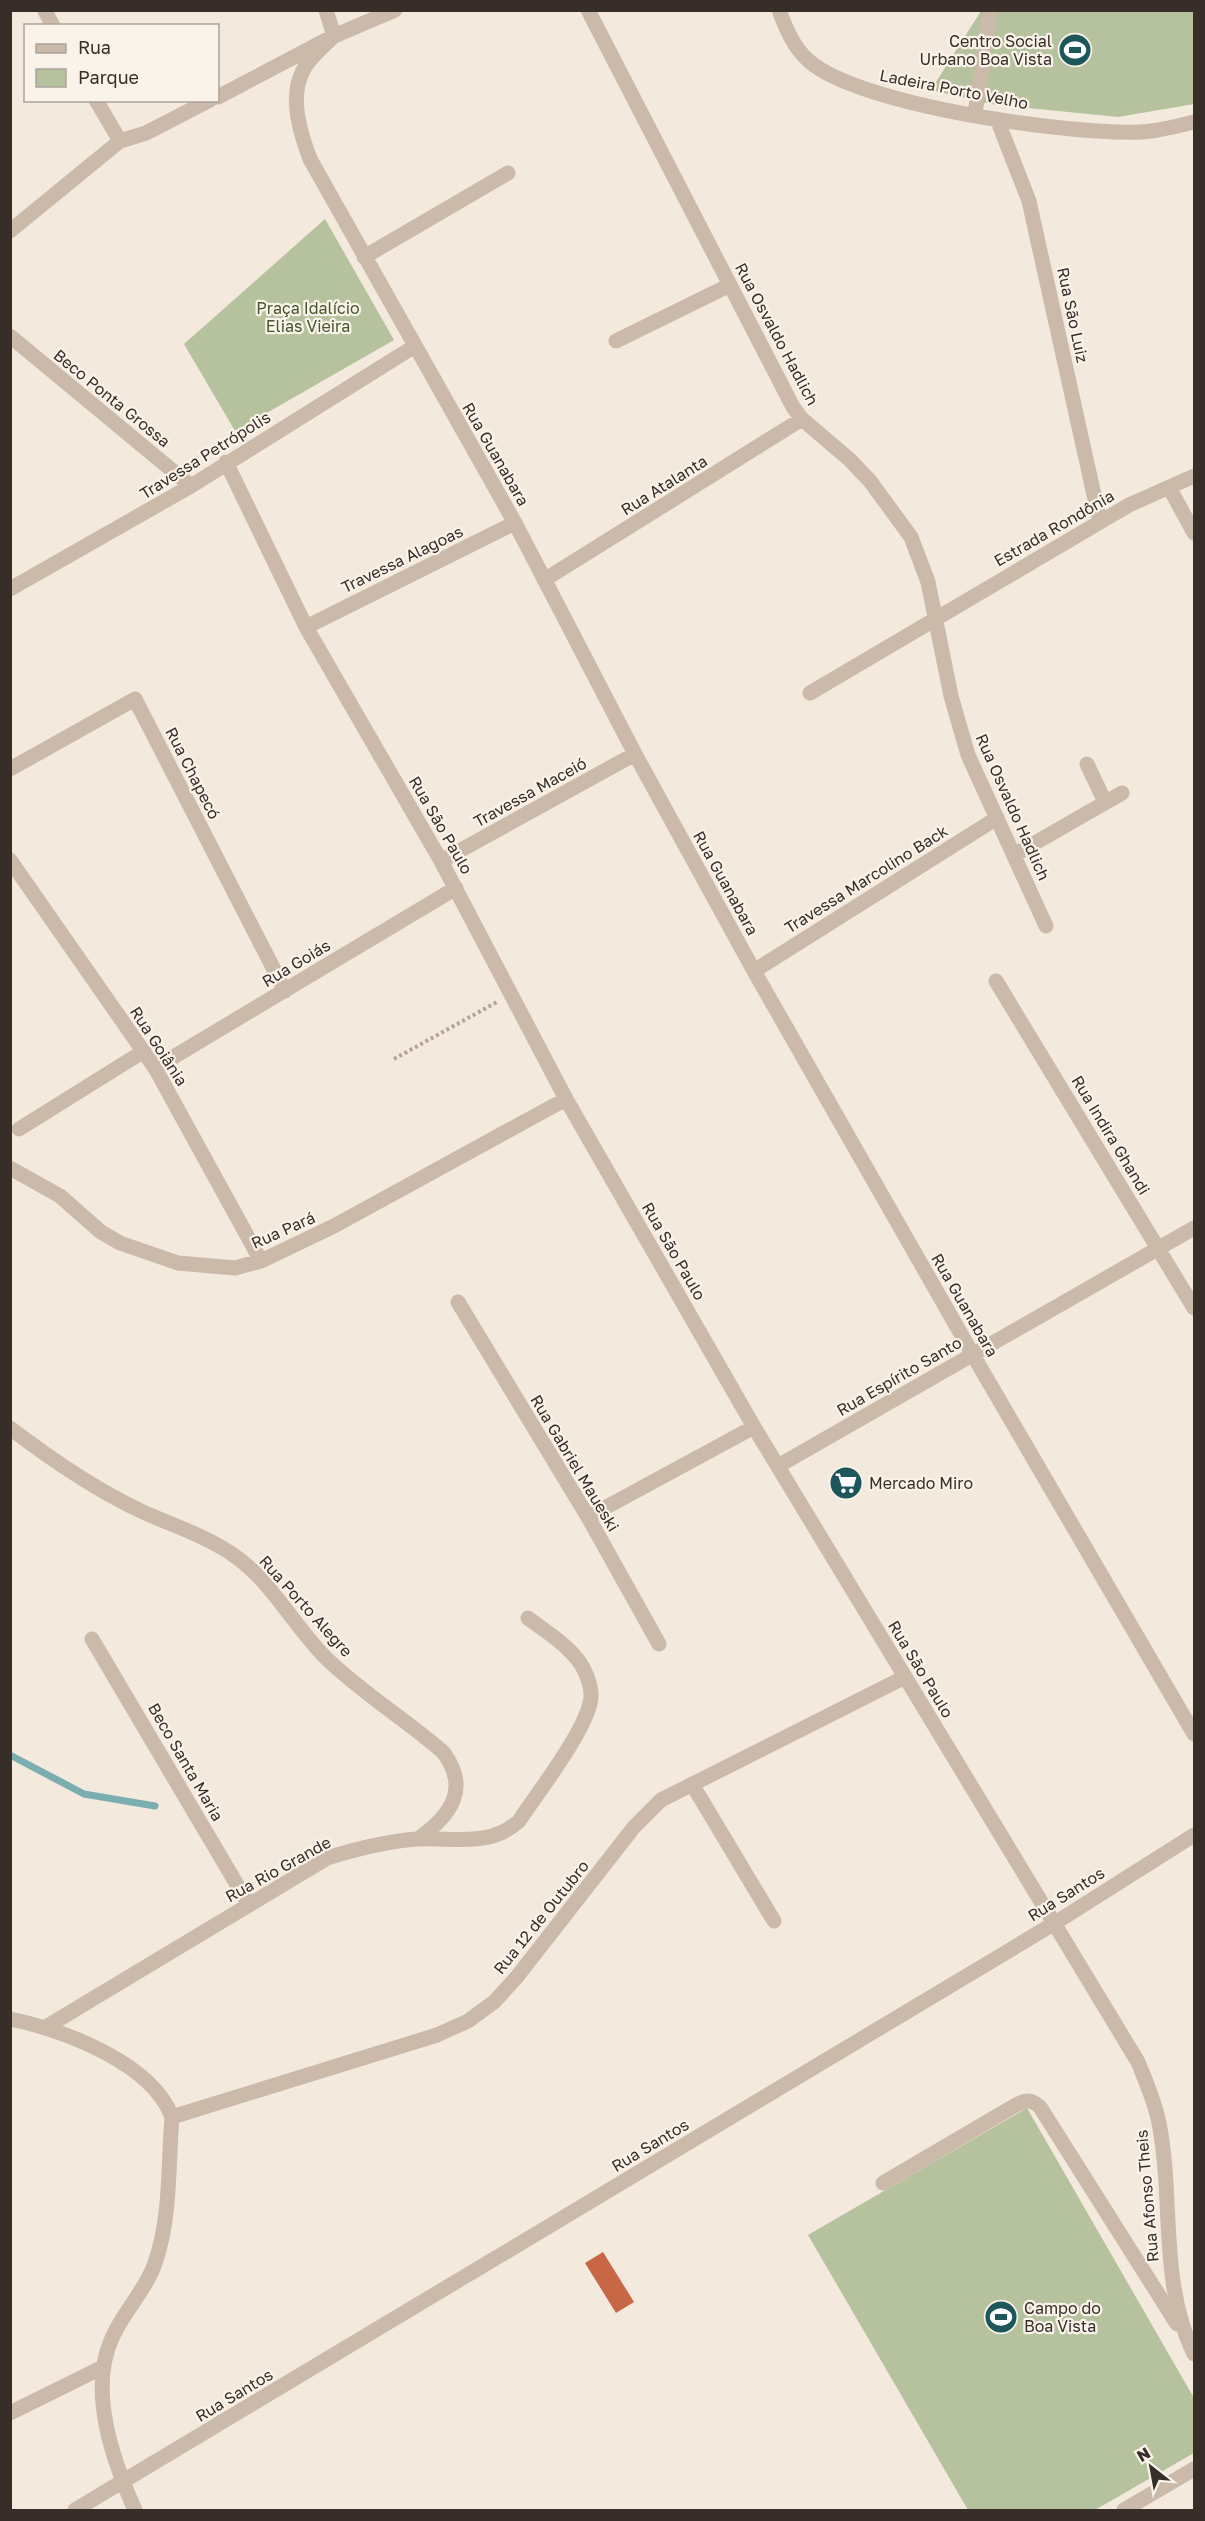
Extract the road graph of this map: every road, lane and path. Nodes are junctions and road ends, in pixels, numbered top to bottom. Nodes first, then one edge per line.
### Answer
1 (326, 10) edge
2 (395, 10) edge
3 (588, 10) edge
4 (779, 10) edge
5 (990, 10) edge
6 (334, 36) junction
7 (219, 95) edge
8 (97, 102) edge
9 (206, 102) edge
10 (975, 114) junction
11 (997, 119) junction
12 (1194, 122) edge
13 (120, 141) junction
14 (508, 173) dead end
15 (10, 231) edge
16 (364, 257) junction
17 (730, 285) junction
18 (616, 341) dead end
19 (14, 344) edge
20 (415, 346) junction
21 (802, 419) junction
22 (226, 462) junction
23 (1194, 476) edge
24 (191, 486) junction
25 (1169, 487) junction
26 (1100, 522) junction
27 (515, 523) junction
28 (1194, 533) edge
29 (544, 580) junction
30 (10, 589) edge
31 (935, 618) junction
32 (306, 627) junction
33 (810, 693) dead end
34 (635, 754) junction
35 (1087, 764) dead end
36 (10, 769) edge
37 (1122, 793) dead end
38 (1105, 802) junction
39 (997, 818) junction
40 (1014, 855) junction
41 (10, 861) edge
42 (441, 861) junction
43 (456, 888) junction
44 (1046, 926) dead end
45 (754, 971) junction
46 (996, 981) dead end
47 (285, 991) junction
48 (511, 994) junction
49 (144, 1051) junction
50 (394, 1059) dead end
51 (155, 1068) junction
52 (566, 1099) junction
53 (19, 1129) dead end
54 (10, 1167) edge
55 (1194, 1228) edge
56 (1158, 1248) junction
57 (261, 1261) junction
58 (458, 1302) dead end
59 (1194, 1308) edge
60 (973, 1355) junction
61 (754, 1427) junction
62 (10, 1428) edge
63 (778, 1467) junction
64 (588, 1517) junction
65 (528, 1618) dead end
66 (92, 1639) dead end
67 (659, 1644) dead end
68 (905, 1677) junction
69 (1194, 1734) edge
70 (692, 1784) junction
71 (1194, 1834) edge
72 (418, 1839) junction
73 (249, 1905) junction
74 (774, 1922) dead end
75 (1055, 1923) junction
76 (10, 2019) edge
77 (46, 2028) junction
78 (1126, 2038) joint
79 (172, 2117) junction
80 (883, 2183) dead end
81 (1187, 2339) junction
82 (1194, 2354) edge
83 (103, 2367) junction
84 (10, 2413) edge
85 (1194, 2469) edge
86 (123, 2482) junction
87 (75, 2511) edge
88 (135, 2511) edge
89 (1124, 2511) edge

1 - 6 street
2 - 6 street
3 - 17 street, Rua Osvaldo Hadlich
4 - 10 street, Ladeira Porto Velho
5 - 10 street
6 - 7 street
6 - 16 street, Rua Guanabara
8 - 13 street
9 - 13 street
10 - 11 street, Ladeira Porto Velho
11 - 12 street, Ladeira Porto Velho
11 - 26 street, Rua São Luiz
13 - 15 street
14 - 16 street
16 - 20 street, Rua Guanabara
17 - 18 street
17 - 21 street, Rua Osvaldo Hadlich
19 - 24 street, Beco Ponta Grossa
20 - 22 street, Travessa Petrópolis
20 - 27 street, Rua Guanabara
21 - 29 street, Rua Atalanta
21 - 31 street, Rua Osvaldo Hadlich
22 - 24 street, Travessa Petrópolis
22 - 32 street, Rua São Paulo
23 - 25 street, Estrada Rondônia
24 - 30 street, Travessa Petrópolis
25 - 26 street, Estrada Rondônia
25 - 28 street
26 - 31 street, Estrada Rondônia
27 - 29 street, Rua Guanabara
27 - 32 street, Travessa Alagoas
29 - 34 street, Rua Guanabara
31 - 33 street, Estrada Rondônia
31 - 39 street, Rua Osvaldo Hadlich
32 - 42 street, Rua São Paulo
34 - 42 street, Travessa Maceió
34 - 45 street, Rua Guanabara
35 - 38 street
36 - 47 street, Rua Chapecó
37 - 38 street
38 - 40 street
39 - 40 street, Rua Osvaldo Hadlich
39 - 45 street, Travessa Marcolino Back
40 - 44 street, Rua Osvaldo Hadlich
41 - 49 street, Rua Goiânia
42 - 43 street, Rua São Paulo
43 - 47 street, Rua Goiás
43 - 48 street, Rua São Paulo
45 - 60 street, Rua Guanabara
46 - 56 street, Rua Indira Ghandi
47 - 51 street, Rua Goiás
48 - 50 path
48 - 52 street, Rua São Paulo
49 - 51 street, Rua Goiânia
49 - 53 street
51 - 57 street, Rua Goiânia
52 - 57 street, Rua Pará
52 - 61 street, Rua São Paulo
54 - 57 street, Rua Pará
55 - 56 street, Rua Espírito Santo
56 - 59 street, Rua Indira Ghandi
56 - 60 street, Rua Espírito Santo
58 - 64 street, Rua Gabriel Maueski
60 - 63 street, Rua Espírito Santo
60 - 69 street, Rua Guanabara
61 - 63 street, Rua São Paulo
61 - 64 street
62 - 72 street, Rua Porto Alegre
63 - 68 street, Rua São Paulo
64 - 67 street, Rua Gabriel Maueski
65 - 72 street, Rua Rio Grande
66 - 73 street, Beco Santa Maria
68 - 70 street, Rua 12 de Outubro
68 - 75 street, Rua São Paulo
70 - 74 street
70 - 79 street, Rua 12 de Outubro
71 - 75 street, Rua Santos
72 - 73 street, Rua Rio Grande
73 - 77 street, Rua Rio Grande
75 - 78 street, Rua São Paulo
75 - 86 street, Rua Santos
76 - 77 street
77 - 79 street
78 - 81 street, Rua Afonso Theis
79 - 83 street
80 - 81 street
81 - 82 street, Rua Afonso Theis
83 - 84 street
83 - 86 street
85 - 89 street
86 - 87 street, Rua Santos
86 - 88 street

